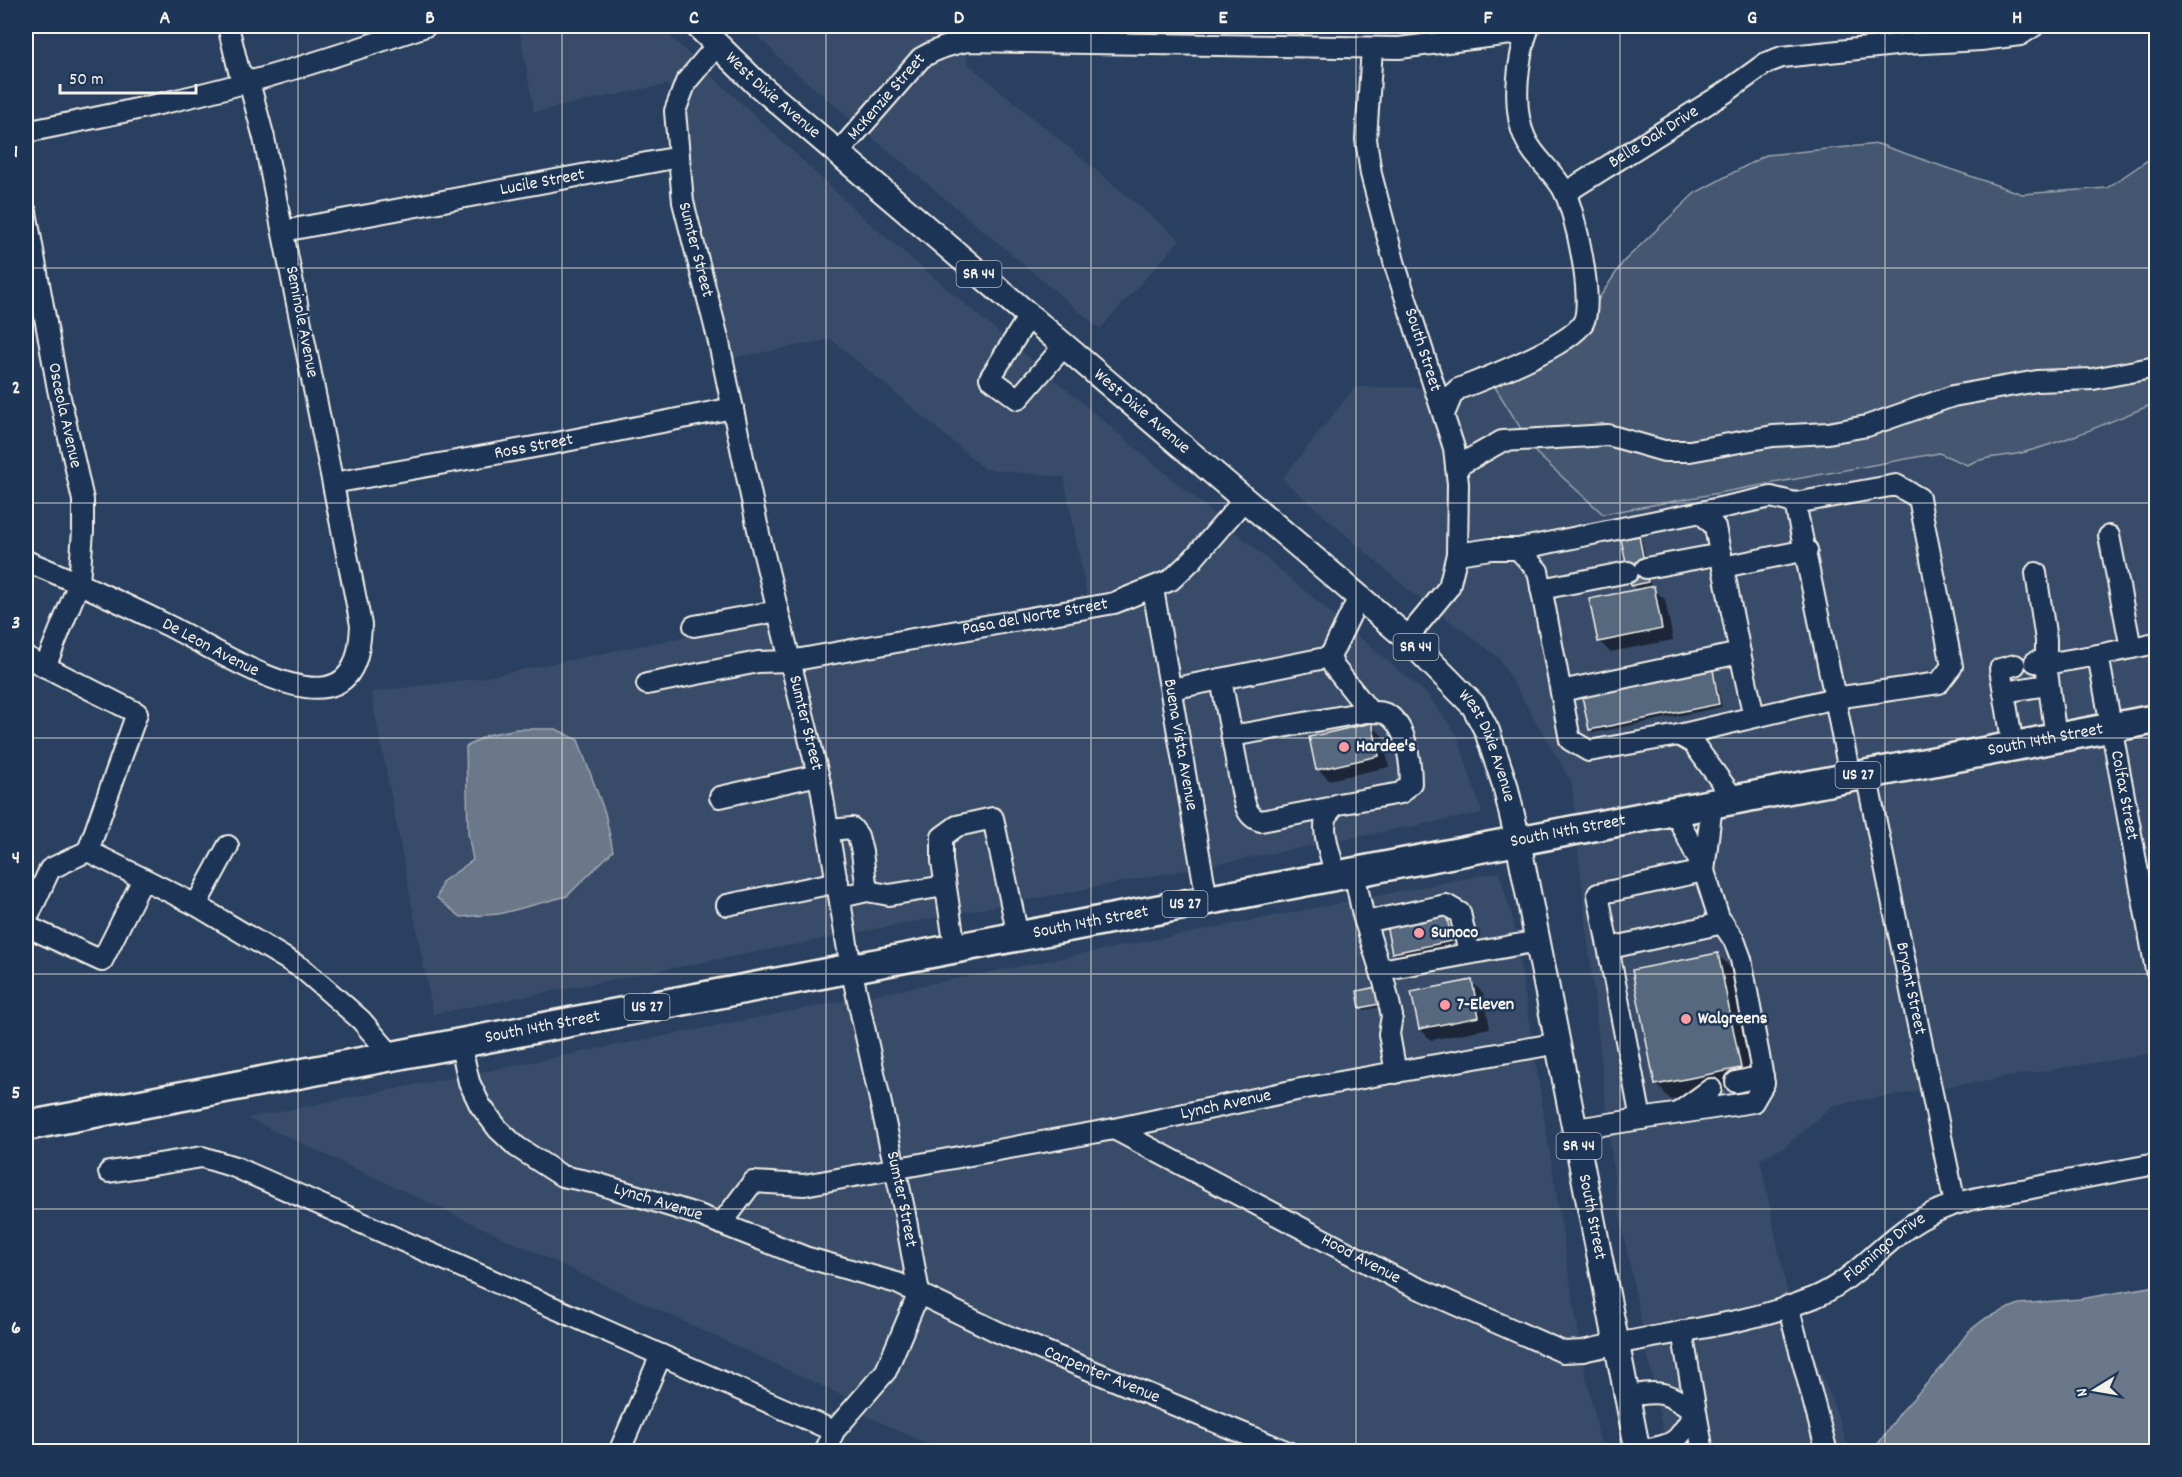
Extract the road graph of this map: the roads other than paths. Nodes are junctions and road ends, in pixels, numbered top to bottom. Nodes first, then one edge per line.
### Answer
1 (228, 26) edge
2 (426, 26) edge
3 (698, 26) edge
4 (2034, 26) edge
5 (1528, 29) edge
6 (717, 45) junction
7 (1372, 48) junction
8 (249, 82) junction
9 (26, 132) edge
10 (838, 153) junction
11 (679, 157) junction
12 (1565, 192) junction
13 (26, 212) edge
14 (282, 231) junction
15 (1029, 316) junction
16 (1064, 346) junction
17 (2157, 367) edge
18 (733, 408) junction
19 (1444, 414) junction
20 (1456, 467) junction
21 (333, 483) junction
22 (1244, 500) junction
23 (1796, 503) junction
24 (1701, 512) junction
25 (2109, 536) dead end
26 (1518, 549) junction
27 (1807, 550) junction
28 (1457, 554) junction
29 (1722, 560) junction
30 (26, 561) edge
31 (2036, 573) dead end
32 (78, 583) junction
33 (1153, 589) junction
34 (1541, 589) junction
35 (1359, 597) junction
36 (778, 611) junction
37 (360, 623) joint
38 (694, 626) dead end
39 (1407, 638) junction
40 (2157, 644) edge
41 (2131, 648) junction
42 (1740, 653) junction
43 (2098, 655) junction
44 (26, 657) edge
45 (1330, 657) junction
46 (790, 661) junction
47 (2041, 663) junction
48 (2014, 665) dead end
49 (45, 667) junction
50 (1221, 679) junction
51 (647, 684) dead end
52 (2047, 685) junction
53 (1171, 689) junction
54 (1561, 691) junction
55 (2004, 693) junction
56 (1835, 698) junction
57 (1370, 712) junction
58 (1754, 717) junction
59 (2157, 719) edge
60 (2110, 728) junction
61 (1679, 735) junction
62 (1232, 736) junction
63 (2056, 738) junction
64 (2013, 746) junction
65 (818, 775) junction
66 (1858, 775) junction
67 (720, 797) dead end
68 (1723, 801) junction
69 (1329, 808) junction
70 (1674, 810) junction
71 (829, 830) junction
72 (1518, 841) junction
73 (228, 846) dead end
74 (88, 851) junction
75 (1704, 870) junction
76 (1345, 874) junction
77 (143, 879) junction
78 (945, 885) junction
79 (839, 889) junction
80 (867, 891) junction
81 (1207, 900) junction
82 (196, 905) junction
83 (727, 905) dead end
84 (26, 921) edge
85 (1365, 922) junction
86 (1723, 923) junction
87 (26, 926) edge
88 (1018, 936) junction
89 (1538, 941) junction
90 (955, 948) junction
91 (1610, 948) junction
92 (1469, 954) junction
93 (851, 968) junction
94 (1381, 970) junction
95 (2157, 970) edge
96 (460, 1042) junction
97 (1559, 1043) junction
98 (392, 1056) junction
99 (1396, 1073) junction
100 (1763, 1076) junction
101 (1736, 1082) dead end
102 (1711, 1089) dead end
103 (1676, 1115) junction
104 (1641, 1119) junction
105 (26, 1126) edge
106 (1114, 1129) junction
107 (1576, 1129) junction
108 (2157, 1164) edge
109 (896, 1168) junction
110 (109, 1172) dead end
111 (1955, 1204) junction
112 (722, 1223) junction
113 (919, 1293) junction
114 (1788, 1306) junction
115 (1682, 1331) junction
116 (1617, 1343) junction
117 (661, 1355) junction
118 (1628, 1396) junction
119 (1695, 1412) junction
120 (834, 1431) junction
121 (1638, 1451) edge
122 (620, 1452) edge
123 (825, 1452) edge
124 (1288, 1452) edge
125 (1703, 1452) edge
126 (1827, 1452) edge

1 - 8 street, Seminole Avenue
2 - 8 street
3 - 6 main road, West Dixie Avenue / SR 44
4 - 12 street, Belle Oak Drive
5 - 7 street, McKenzie Street
5 - 12 street
6 - 10 main road, West Dixie Avenue / SR 44
6 - 11 street
7 - 10 street, McKenzie Street
7 - 19 street, South Street
8 - 9 street
8 - 14 street, Seminole Avenue
10 - 15 main road, West Dixie Avenue / SR 44
11 - 14 street, Lucile Street
11 - 18 street, Sumter Street
12 - 19 street
13 - 32 street, Osceola Avenue
14 - 21 street, Seminole Avenue
15 - 16 main road, West Dixie Avenue / SR 44
15 - 16 street
16 - 22 main road, West Dixie Avenue / SR 44
17 - 20 street
18 - 21 street, Ross Street
18 - 36 street, Sumter Street
19 - 20 street, South Street
20 - 28 street, South Street
21 - 37 street, Seminole Avenue
22 - 33 street, Pasa del Norte Street
22 - 35 main road, West Dixie Avenue / SR 44
23 - 24 street
23 - 27 street, Bryant Street
23 - 56 street
24 - 26 street
24 - 29 street
25 - 41 street
26 - 28 street
26 - 34 street
27 - 29 street
27 - 56 street, Bryant Street
28 - 39 street, South Street
29 - 34 street
29 - 42 street
30 - 32 street, De Leon Avenue
31 - 47 street
32 - 37 street, De Leon Avenue
32 - 49 street, Osceola Avenue
33 - 46 street, Pasa del Norte Street
33 - 53 street, Buena Vista Avenue
34 - 54 street
35 - 39 main road, West Dixie Avenue / SR 44
35 - 45 street
36 - 38 street
36 - 46 street, Sumter Street
39 - 72 main road, West Dixie Avenue / SR 44
40 - 41 street
41 - 43 street
42 - 54 street
42 - 58 street
43 - 47 street
43 - 60 street, Colfax Street
44 - 49 street
45 - 50 street
45 - 57 street
46 - 51 street, Pasa del Norte Street
46 - 65 street, Sumter Street
47 - 52 street
48 - 55 street
49 - 74 street
50 - 53 street
50 - 62 street
52 - 55 street
52 - 63 street
53 - 81 street, Buena Vista Avenue
54 - 61 street
55 - 64 street
56 - 58 street
56 - 66 street, Bryant Street
57 - 62 street
57 - 69 street
58 - 61 street
59 - 60 highway, South 14th Street / US 27
60 - 63 highway, South 14th Street / US 27
60 - 95 street, Colfax Street
61 - 68 street
62 - 69 street
63 - 64 highway, South 14th Street / US 27
64 - 66 highway, South 14th Street / US 27
65 - 67 street
65 - 71 street, Sumter Street
66 - 68 highway, South 14th Street / US 27
66 - 111 street, Bryant Street
68 - 70 highway, South 14th Street / US 27
68 - 75 street
69 - 76 street
70 - 72 highway, South 14th Street / US 27
70 - 75 street
71 - 79 street, Sumter Street
71 - 80 street
72 - 76 highway, South 14th Street / US 27
72 - 89 main road, South Street / SR 44
73 - 82 street
74 - 77 street
74 - 84 street
75 - 86 street
75 - 91 street
76 - 81 highway, South 14th Street / US 27
76 - 85 street
77 - 82 street
77 - 87 street
78 - 80 street
78 - 88 street
78 - 90 street
79 - 80 street
79 - 83 street
79 - 93 street, Sumter Street
81 - 88 highway, South 14th Street / US 27
82 - 98 street
85 - 92 street
85 - 94 street
86 - 91 street
86 - 100 street
88 - 90 highway, South 14th Street / US 27
89 - 92 street
89 - 97 main road, South Street / SR 44
90 - 93 highway, South 14th Street / US 27
91 - 104 street
92 - 94 street
93 - 96 highway, South 14th Street / US 27
93 - 109 street, Sumter Street
94 - 99 street
96 - 98 highway, South 14th Street / US 27
96 - 112 street, Lynch Avenue
97 - 99 street, Lynch Avenue
97 - 107 main road, South Street / SR 44
98 - 105 highway, South 14th Street / US 27
99 - 106 street, Lynch Avenue
100 - 101 street
100 - 103 street
102 - 103 street
103 - 104 street
104 - 107 street
106 - 109 street, Lynch Avenue
106 - 116 street, Hood Avenue
107 - 116 main road, South Street / SR 44
108 - 111 street, Flamingo Drive
109 - 112 street, Lynch Avenue
109 - 113 street, Sumter Street
110 - 117 street
111 - 114 street, Flamingo Drive
112 - 113 street, Lynch Avenue
113 - 120 street
113 - 124 street, Carpenter Avenue
114 - 115 street, Flamingo Drive
114 - 126 street
115 - 116 street, Flamingo Drive
115 - 119 street
116 - 118 main road, South Street / SR 44
117 - 120 street
117 - 122 street
118 - 119 street
118 - 121 main road, South Street / SR 44
119 - 121 street
119 - 125 street
120 - 123 street

